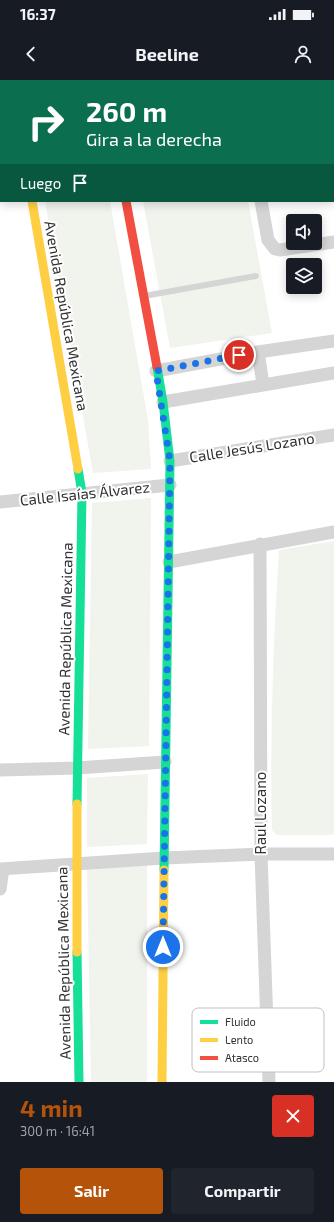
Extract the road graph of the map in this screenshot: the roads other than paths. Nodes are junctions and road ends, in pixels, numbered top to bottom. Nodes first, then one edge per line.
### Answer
1 (32, 202) edge
2 (126, 202) edge
3 (261, 202) edge
4 (334, 242) edge
5 (256, 276) dead end
6 (143, 296) junction
7 (334, 341) edge
8 (258, 352) junction
9 (156, 371) junction
10 (334, 374) edge
11 (263, 384) junction
12 (163, 402) junction
13 (334, 435) edge
14 (170, 461) junction
15 (170, 485) junction
16 (82, 493) junction
17 (0, 502) edge
18 (334, 532) edge
19 (260, 544) junction
20 (169, 562) junction
21 (165, 762) junction
22 (78, 768) junction
23 (0, 770) edge
24 (261, 854) junction
25 (334, 854) edge
26 (164, 858) junction
27 (76, 863) junction
28 (2, 869) edge
29 (0, 889) edge
30 (266, 1008) edge
31 (269, 1072) edge
32 (79, 1082) edge
33 (162, 1082) edge
34 (269, 1082) edge

1 - 16 main road, Avenida República Mexicana
2 - 6 main road
3 - 4 street
5 - 6 lane
6 - 9 main road
7 - 8 street
8 - 9 street
8 - 11 street
9 - 12 main road
10 - 11 street
11 - 12 street
12 - 14 main road
13 - 14 street, Calle Jesús Lozano
14 - 15 main road
15 - 16 street, Calle Isaías Álvarez
15 - 20 main road
16 - 17 street, Calle Isaías Álvarez
16 - 22 main road, Avenida República Mexicana
18 - 19 street
19 - 20 street
19 - 24 street, Raul Lozano
20 - 21 main road
21 - 22 street
21 - 26 main road
22 - 23 street
22 - 27 main road, Avenida República Mexicana
24 - 25 street
24 - 26 street
24 - 30 street, Raul Lozano
26 - 27 street
26 - 33 main road
27 - 28 street
27 - 32 main road, Avenida República Mexicana
28 - 29 street
31 - 34 street, Raul Lozano

